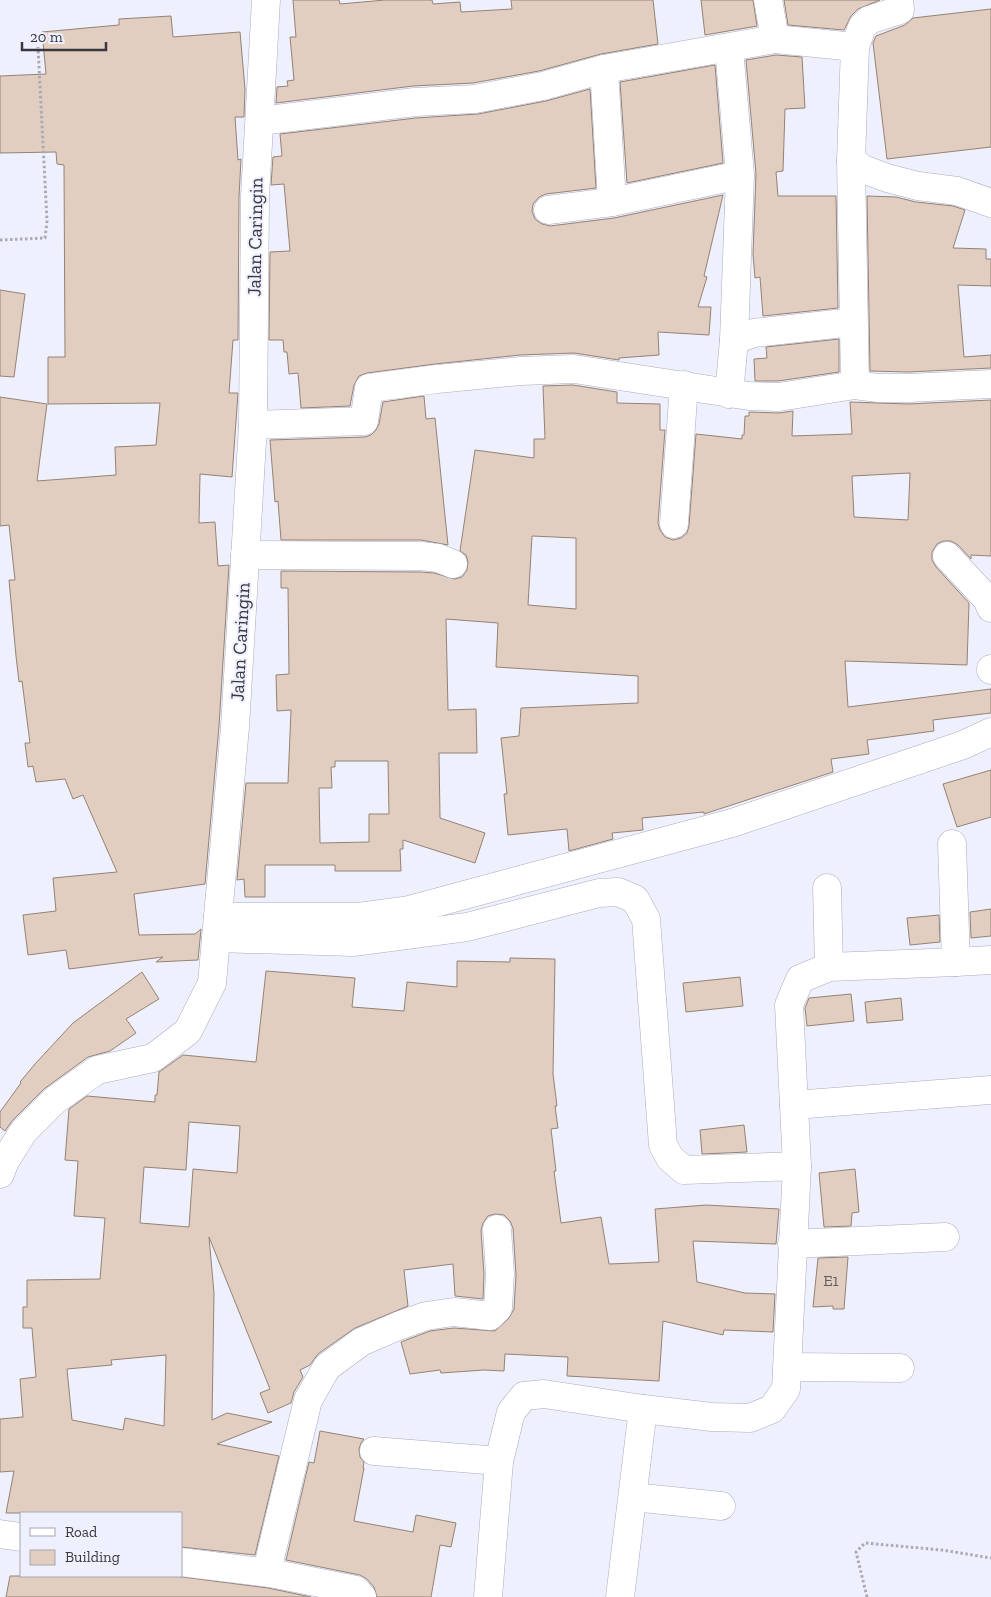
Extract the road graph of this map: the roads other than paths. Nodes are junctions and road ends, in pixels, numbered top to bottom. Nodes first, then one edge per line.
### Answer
1 (266, 0) edge
2 (768, 0) edge
3 (899, 0) edge
4 (775, 39) junction
5 (854, 47) junction
6 (729, 48) junction
7 (604, 69) junction
8 (260, 121) junction
9 (851, 160) junction
10 (740, 175) junction
11 (612, 202) junction
12 (991, 203) edge
13 (548, 210) dead end
14 (853, 322) junction
15 (734, 340) junction
16 (991, 384) edge
17 (684, 385) junction
18 (855, 385) junction
19 (728, 394) junction
20 (253, 424) junction
21 (674, 524) dead end
22 (245, 555) junction
23 (947, 556) dead end
24 (453, 564) dead end
25 (991, 608) edge
26 (991, 732) edge
27 (952, 844) dead end
28 (593, 861) junction
29 (827, 888) dead end
30 (599, 894) junction
31 (217, 927) junction
32 (991, 960) edge
33 (956, 962) junction
34 (829, 967) junction
35 (991, 1090) edge
36 (794, 1105) junction
37 (797, 1166) junction
38 (0, 1174) edge
39 (497, 1229) dead end
40 (946, 1236) dead end
41 (792, 1244) junction
42 (788, 1367) junction
43 (900, 1368) dead end
44 (643, 1409) junction
45 (374, 1450) dead end
46 (499, 1461) junction
47 (633, 1497) junction
48 (720, 1506) dead end
49 (0, 1534) edge
50 (20, 1537) edge
51 (182, 1562) edge
52 (270, 1573) junction
53 (362, 1597) edge
54 (488, 1597) edge
55 (620, 1597) edge

1 - 8 street, Jalan Caringin
2 - 4 street
3 - 5 street
4 - 5 street
4 - 6 street
5 - 9 street
6 - 7 street
6 - 10 street
7 - 8 street
7 - 11 street
8 - 20 street, Jalan Caringin
9 - 12 street
9 - 14 street
10 - 11 street
10 - 15 street
11 - 13 street
14 - 15 street
14 - 18 street
15 - 19 street
16 - 18 street
17 - 19 street
17 - 20 street
17 - 21 street
18 - 19 street
20 - 22 street, Jalan Caringin
22 - 24 street
22 - 31 street, Jalan Caringin
23 - 25 street
26 - 28 street
27 - 33 street
28 - 30 street
28 - 31 street
29 - 34 street
30 - 31 street
30 - 37 street
31 - 38 street, Jalan Caringin
32 - 33 street
33 - 34 street
34 - 36 street
35 - 36 street
36 - 37 street
37 - 41 street
39 - 52 street
40 - 41 street
41 - 42 street
42 - 43 street
42 - 44 street
44 - 46 street
44 - 47 street
45 - 46 street
46 - 54 street
47 - 48 street
47 - 55 street
49 - 50 street
51 - 52 street
52 - 53 street

